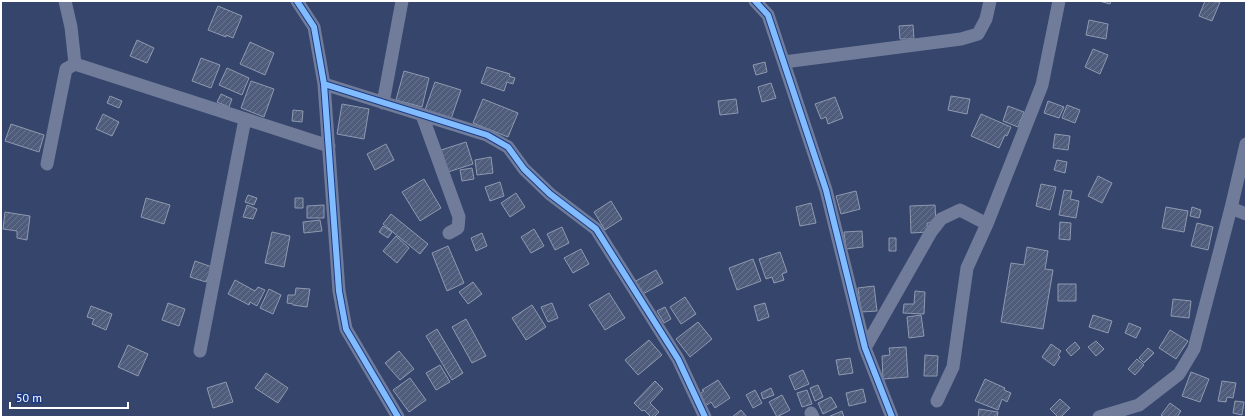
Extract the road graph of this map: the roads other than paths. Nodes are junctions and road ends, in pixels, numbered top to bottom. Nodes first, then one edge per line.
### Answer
1 (65, 1) edge
2 (297, 1) edge
3 (402, 1) edge
4 (755, 1) edge
5 (990, 1) edge
6 (1059, 1) edge
7 (784, 62) junction
8 (74, 64) junction
9 (324, 84) junction
10 (383, 103) junction
11 (422, 115) junction
12 (245, 119) junction
13 (1246, 144) edge
14 (329, 146) junction
15 (47, 164) dead end
16 (1231, 208) junction
17 (1246, 214) edge
18 (987, 224) junction
19 (450, 233) dead end
20 (865, 348) junction
21 (200, 351) dead end
22 (937, 402) dead end
23 (398, 417) edge
24 (705, 417) edge
25 (892, 417) edge
26 (1099, 417) edge

1 - 8 street
2 - 9 street
3 - 10 street
4 - 7 street
5 - 7 street
6 - 18 street
7 - 20 street
8 - 12 street
8 - 15 street
9 - 10 street
9 - 14 street
10 - 11 street
11 - 19 street
11 - 24 street
12 - 14 street
12 - 21 street
13 - 16 street
14 - 23 street
16 - 17 street
16 - 26 street
18 - 20 street
18 - 22 street
20 - 25 street

